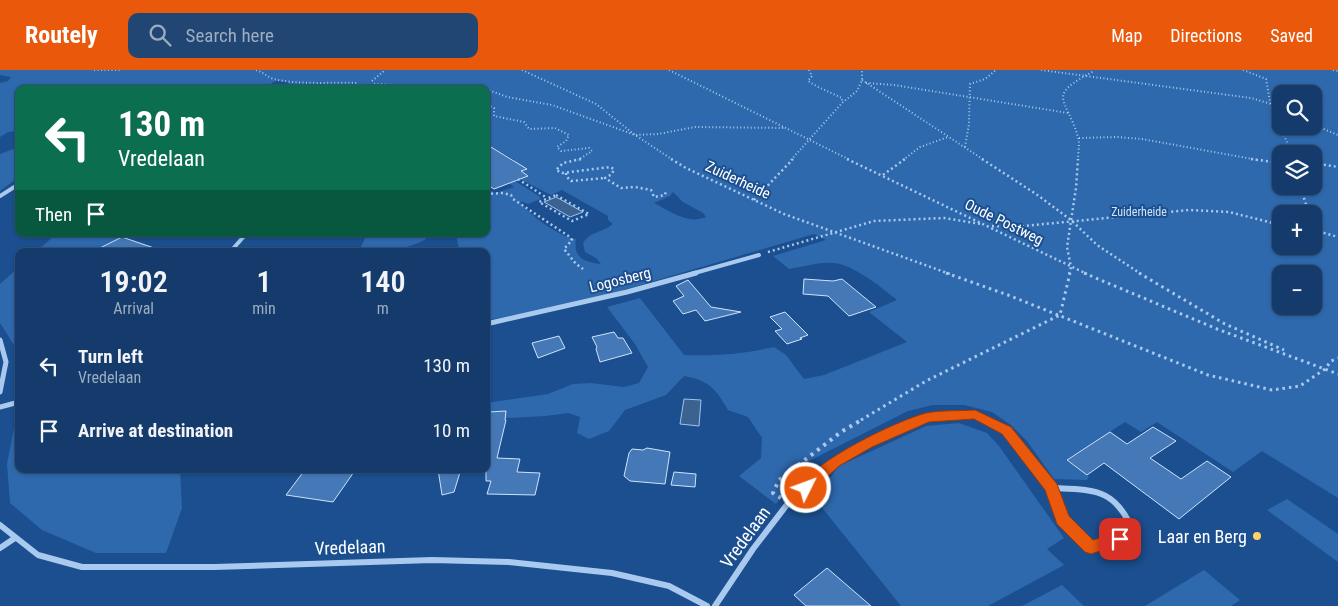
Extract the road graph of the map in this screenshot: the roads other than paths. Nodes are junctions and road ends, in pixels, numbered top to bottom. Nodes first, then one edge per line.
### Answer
1 (15, 187) edge
2 (0, 196) edge
3 (243, 237) edge
4 (234, 248) edge
5 (759, 255) road end
6 (490, 323) edge
7 (0, 340) edge
8 (0, 392) edge
9 (15, 403) edge
10 (0, 407) edge
11 (1052, 488) junction
12 (0, 524) edge
13 (15, 538) junction
14 (0, 548) edge
15 (707, 606) edge
16 (716, 606) edge

1 - 2 street
3 - 4 street
5 - 6 street, Logosberg
7 - 8 street
9 - 10 street
11 - 11 street, Vredelaan
11 - 16 street, Vredelaan
12 - 13 street, Vredelaan
13 - 14 street
13 - 15 street, Vredelaan

